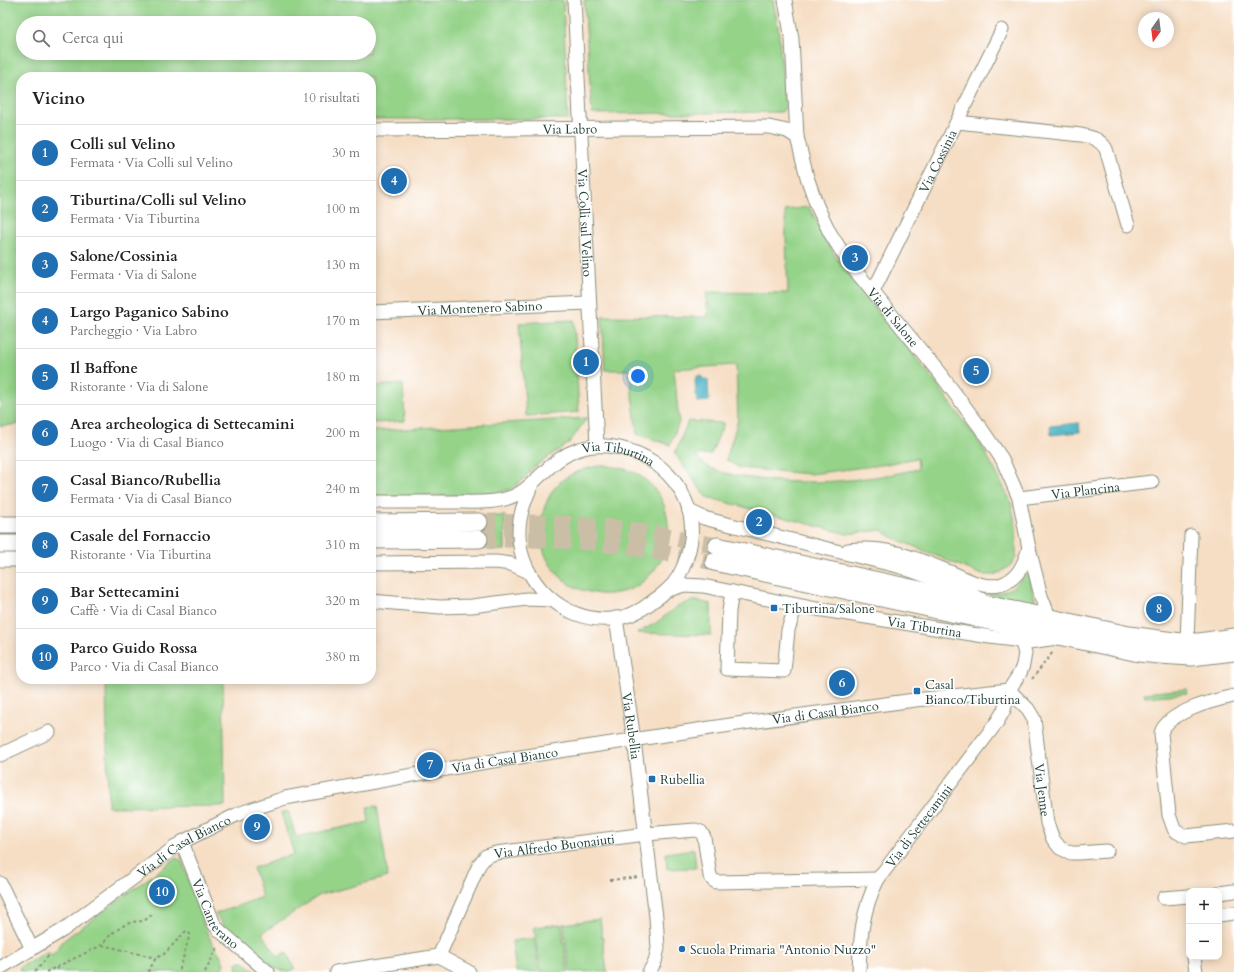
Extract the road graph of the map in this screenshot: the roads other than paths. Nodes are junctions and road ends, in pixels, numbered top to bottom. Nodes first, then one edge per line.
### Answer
1 (574, 0) edge
2 (785, 0) edge
3 (1002, 30) dead end
4 (795, 106) junction
5 (956, 122) junction
6 (769, 127) junction
7 (581, 129) junction
8 (376, 130) edge
9 (798, 137) junction
10 (1128, 225) dead end
11 (873, 292) junction
12 (589, 303) junction
13 (376, 312) edge
14 (597, 445) junction
15 (1152, 482) dead end
16 (532, 484) junction
17 (1019, 498) junction
18 (376, 502) edge
19 (689, 511) junction
20 (376, 523) edge
21 (16, 524) edge
22 (0, 525) edge
23 (1191, 536) dead end
24 (376, 540) edge
25 (1029, 548) junction
26 (839, 551) junction
27 (0, 560) edge
28 (16, 560) edge
29 (376, 562) edge
30 (529, 572) junction
31 (668, 590) junction
32 (732, 592) junction
33 (552, 600) junction
34 (376, 602) edge
35 (796, 605) junction
36 (998, 607) junction
37 (616, 618) junction
38 (1050, 619) junction
39 (1234, 637) edge
40 (1063, 638) junction
41 (1021, 641) junction
42 (1187, 642) junction
43 (1234, 652) edge
44 (1009, 690) junction
45 (1234, 696) edge
46 (49, 732) dead end
47 (634, 740) junction
48 (0, 755) edge
49 (1234, 831) edge
50 (646, 834) junction
51 (182, 842) junction
52 (1107, 851) dead end
53 (878, 879) junction
54 (0, 883) edge
55 (1234, 891) edge
56 (1222, 893) edge
57 (1186, 896) edge
58 (1164, 898) dead end
59 (1234, 913) edge
60 (1222, 915) edge
61 (32, 949) junction
62 (439, 956) junction
63 (1194, 960) edge
64 (0, 968) edge
65 (268, 972) edge
66 (336, 972) edge
67 (469, 972) edge
68 (649, 972) edge
69 (860, 972) edge
70 (1196, 972) edge

1 - 7 street, Via Colli sul Velino
2 - 4 street, Via di Salone
3 - 5 street, Via Cossinia
4 - 6 street, Via Labro
4 - 9 street, Via di Salone
5 - 10 street
5 - 11 street, Via Cossinia
6 - 7 street, Via Labro
6 - 9 street, Via Labro
7 - 8 street, Via Labro
7 - 12 street, Via Colli sul Velino
9 - 11 street, Via di Salone
11 - 17 street, Via di Salone
12 - 13 street, Via Montenero Sabino
12 - 14 street, Via Colli sul Velino
14 - 16 street, Via Tiburtina
14 - 19 street, Via Tiburtina
15 - 17 street, Via Plancina
16 - 18 street, Via Tiburtina
16 - 30 street, Via Tiburtina
17 - 25 street, Via di Salone
19 - 26 street, Via Tiburtina
19 - 31 street, Via Tiburtina
20 - 24 main road
21 - 22 main road
23 - 42 street
25 - 26 street
25 - 38 street, Via di Salone
26 - 36 street, Via Tiburtina
27 - 28 street
29 - 30 street
30 - 33 street, Via Tiburtina
31 - 32 street, Via Tiburtina
31 - 37 street, Via Tiburtina
32 - 35 street, Via Tiburtina
32 - 35 street
33 - 34 street, Via Tiburtina
33 - 37 street, Via Tiburtina
35 - 41 street, Via Tiburtina
36 - 38 main road, Via Tiburtina
36 - 40 main road, Via Tiburtina
37 - 47 street, Via Rubellia
38 - 42 main road, Via Tiburtina
39 - 42 main road, Via Tiburtina
40 - 41 street, Via Tiburtina
40 - 43 main road, Via Tiburtina
41 - 44 street
44 - 47 street, Via di Casal Bianco
44 - 52 street, Via Jenne
44 - 53 street, Via di Settecamini
45 - 49 street
46 - 48 street
47 - 50 street, Via Rubellia
47 - 51 street, Via di Casal Bianco
50 - 53 street
50 - 62 street, Via Alfredo Buonaiuti
50 - 68 street, Via Rubellia
51 - 61 street, Via di Casal Bianco
51 - 65 street, Via Canterano
53 - 69 street, Via di Settecamini
54 - 61 street
55 - 56 street
57 - 58 street
59 - 60 street
61 - 64 street, Via di Casal Bianco
62 - 66 street
62 - 67 street
63 - 70 street

